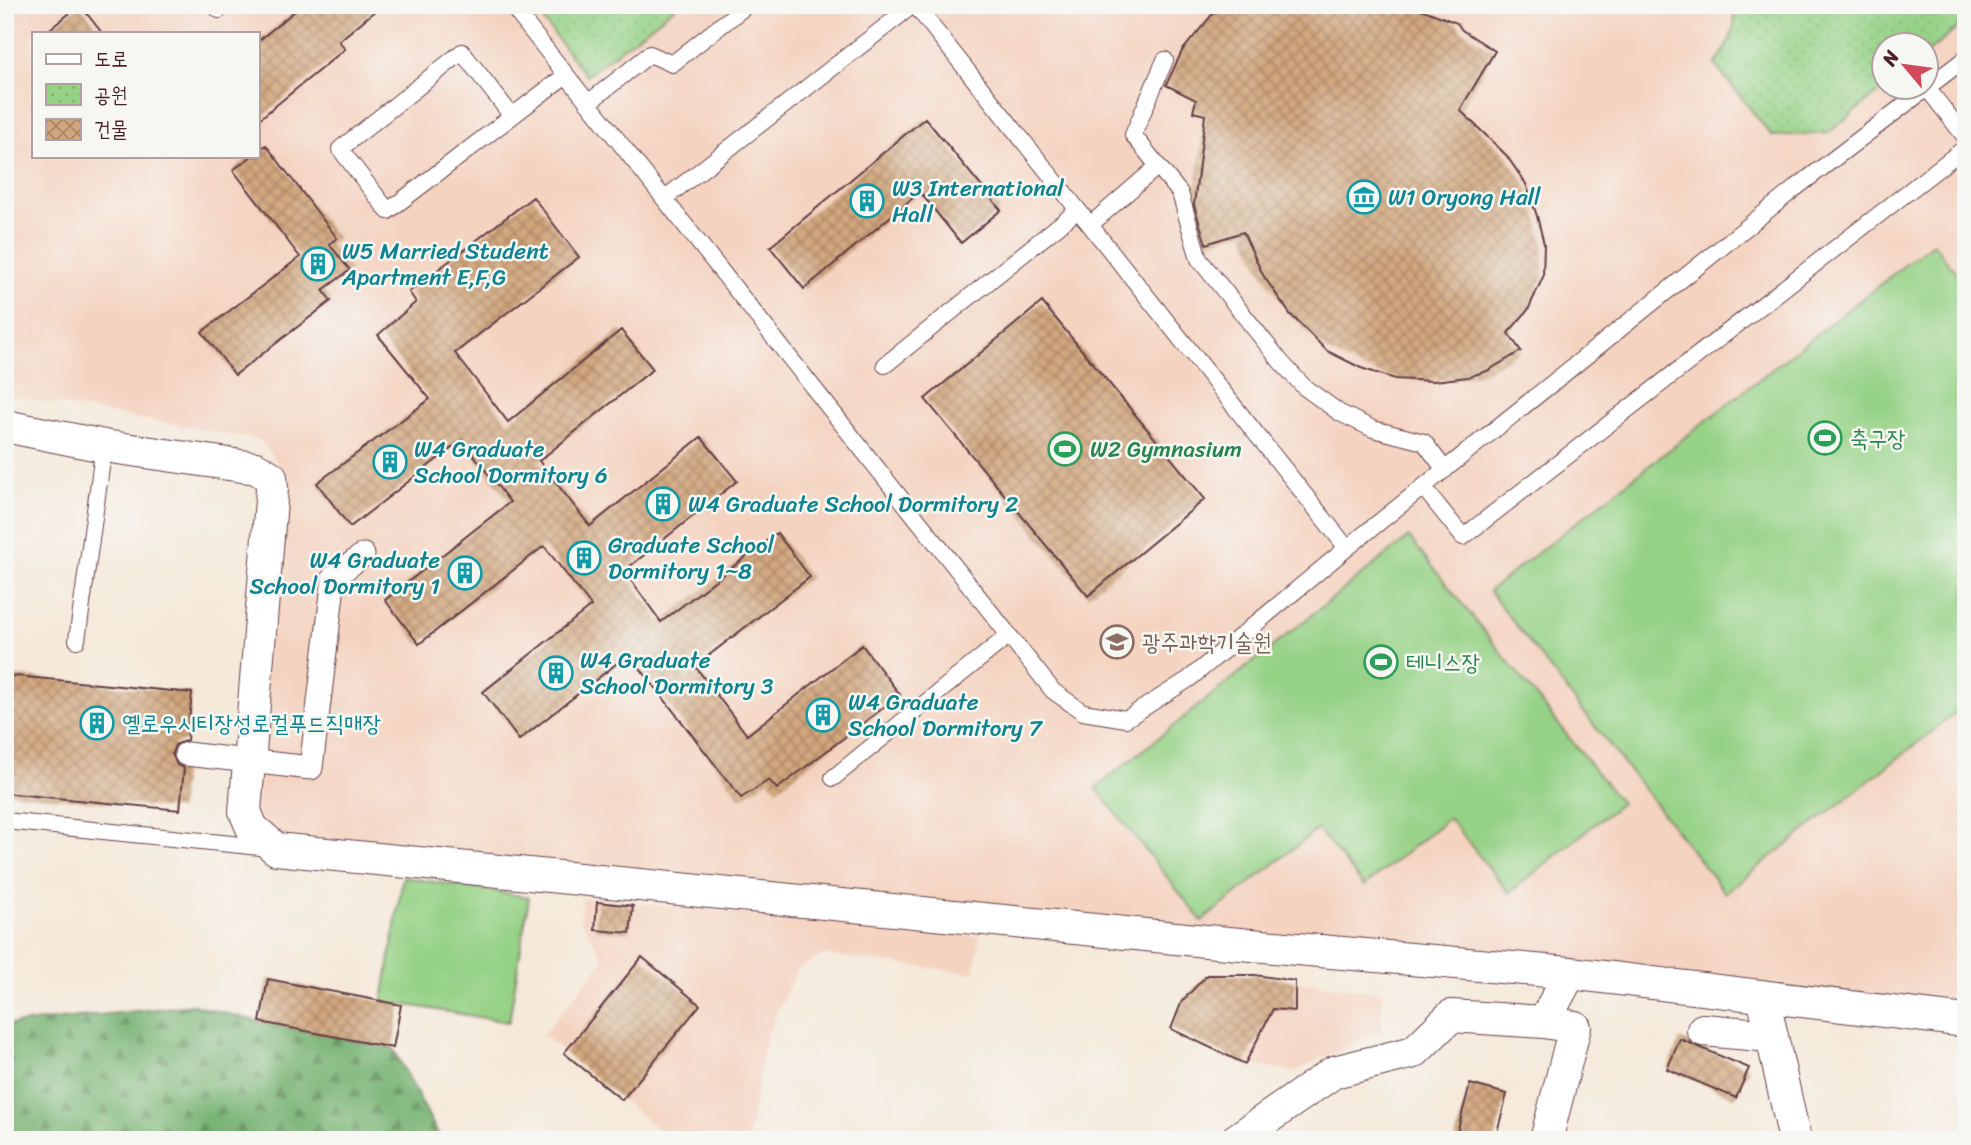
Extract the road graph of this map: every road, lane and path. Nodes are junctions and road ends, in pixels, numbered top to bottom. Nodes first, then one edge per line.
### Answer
1 (511, 5) edge
2 (747, 5) edge
3 (914, 5) edge
4 (1966, 58) edge
5 (1165, 60) dead end
6 (566, 75) junction
7 (1940, 78) edge
8 (1909, 102) edge
9 (1938, 102) edge
10 (588, 103) junction
11 (512, 116) junction
12 (1966, 138) edge
13 (1966, 147) edge
14 (1158, 166) junction
15 (664, 199) junction
16 (1078, 210) junction
17 (1090, 225) junction
18 (885, 365) dead end
19 (5, 426) edge
20 (104, 446) junction
21 (1445, 470) junction
22 (1423, 487) junction
23 (1347, 548) junction
24 (363, 555) dead end
25 (1009, 635) junction
26 (78, 640) dead end
27 (186, 754) dead end
28 (250, 762) junction
29 (833, 778) dead end
30 (5, 821) edge
31 (276, 849) junction
32 (1570, 973) junction
33 (1763, 996) junction
34 (1966, 1021) edge
35 (1544, 1022) junction
36 (1703, 1031) dead end
37 (1772, 1036) junction
38 (1236, 1140) edge
39 (1546, 1140) edge
40 (1795, 1140) edge

1 - 6 lane
2 - 10 lane
3 - 15 lane
3 - 16 lane
4 - 7 lane
5 - 14 lane
6 - 10 lane
6 - 11 lane
8 - 21 lane
9 - 12 lane
10 - 15 lane
11 - 11 lane
13 - 22 lane
14 - 17 lane
14 - 21 lane
15 - 25 lane
16 - 17 lane
16 - 18 lane
17 - 23 lane
19 - 20 street
20 - 26 lane
20 - 28 street
21 - 22 lane
22 - 23 lane
23 - 25 lane
24 - 28 street
25 - 29 lane
27 - 28 street
28 - 31 street
30 - 31 lane
31 - 32 street
32 - 33 street
32 - 35 street
33 - 34 street
33 - 37 street
35 - 38 street
35 - 39 street
36 - 37 street
37 - 40 street

